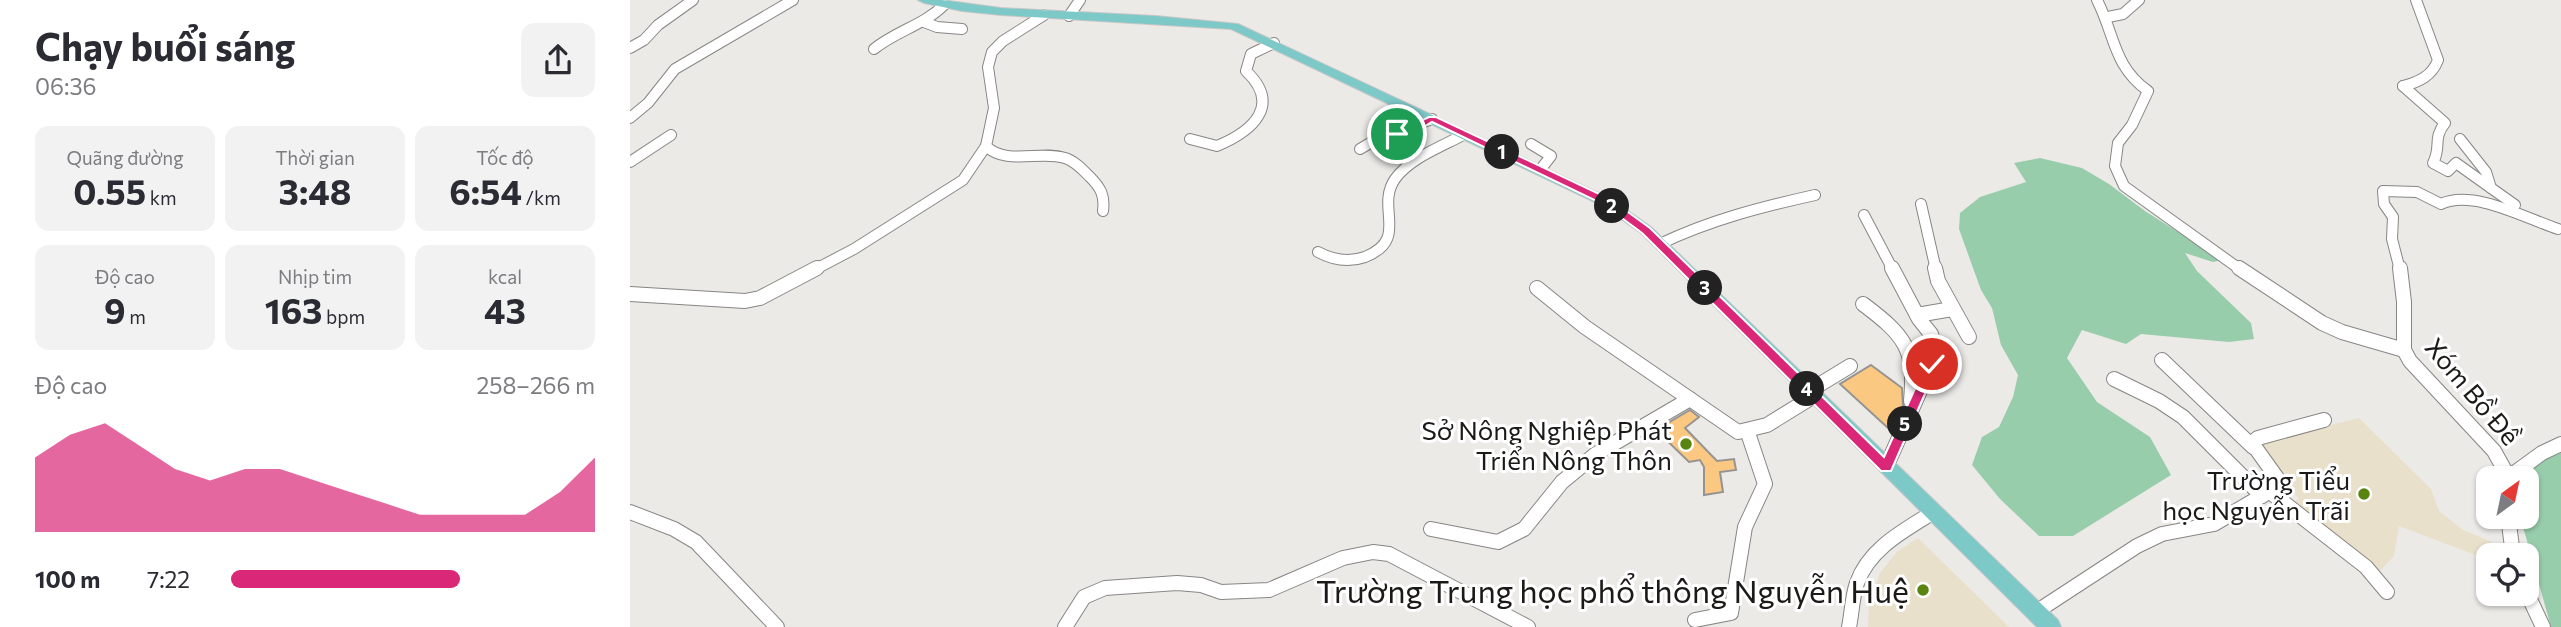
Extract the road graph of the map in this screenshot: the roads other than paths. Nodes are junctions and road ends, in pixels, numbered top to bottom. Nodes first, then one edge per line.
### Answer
1 (693, 0) edge
2 (793, 0) edge
3 (924, 0) edge
4 (1080, 0) edge
5 (2098, 0) edge
6 (2139, 0) edge
7 (2416, 0) edge
8 (944, 5) junction
9 (1044, 15) junction
10 (1069, 16) junction
11 (2108, 17) junction
12 (924, 22) junction
13 (962, 29) dead end
14 (1274, 43) junction
15 (630, 48) edge
16 (874, 50) dead end
17 (630, 118) edge
18 (1432, 119) junction
19 (671, 135) dead end
20 (1464, 135) junction
21 (1190, 139) dead end
22 (2460, 139) dead end
23 (1531, 144) dead end
24 (986, 146) junction
25 (1360, 149) dead end
26 (630, 162) edge
27 (1540, 170) junction
28 (2491, 188) junction
29 (1815, 195) dead end
30 (1921, 204) dead end
31 (1103, 211) dead end
32 (1864, 215) dead end
33 (2560, 230) edge
34 (1660, 244) junction
35 (1318, 252) dead end
36 (1537, 288) dead end
37 (630, 294) edge
38 (1863, 304) dead end
39 (1952, 309) junction
40 (1917, 315) junction
41 (1969, 337) dead end
42 (2404, 350) junction
43 (2162, 360) dead end
44 (1850, 366) dead end
45 (2114, 379) dead end
46 (1812, 394) junction
47 (1690, 399) junction
48 (1908, 416) junction
49 (2323, 420) dead end
50 (1748, 433) junction
51 (2561, 444) edge
52 (2253, 447) junction
53 (2502, 466) edge
54 (2525, 466) edge
55 (1886, 467) junction
56 (2266, 494) junction
57 (630, 512) edge
58 (1932, 513) junction
59 (1432, 529) dead end
60 (2387, 592) dead end
61 (2533, 606) edge
62 (2036, 612) junction
63 (1695, 620) dead end
64 (777, 627) edge
65 (1065, 627) edge
66 (1528, 627) edge
67 (1850, 627) edge
68 (2051, 627) edge
69 (2543, 627) edge

1 - 15 street
2 - 17 street
3 - 8 main road
4 - 10 street
5 - 11 street
6 - 11 street
7 - 28 street
8 - 9 main road
8 - 12 street
9 - 10 main road
9 - 24 street
10 - 14 main road
11 - 42 street
12 - 13 street
12 - 16 street
14 - 18 main road
14 - 21 street
18 - 20 main road
18 - 25 street
19 - 26 street
20 - 27 main road
20 - 35 street
22 - 28 street
23 - 27 street
24 - 31 street
24 - 37 street
27 - 34 main road
28 - 33 street
29 - 34 street
30 - 39 street
32 - 40 street
33 - 42 street, Xóm Bồ Đề
34 - 46 main road
36 - 47 street
38 - 48 street
39 - 40 street
39 - 41 street
40 - 48 street
42 - 53 street, Xóm Bồ Đề
43 - 52 street
44 - 46 street
45 - 56 street
46 - 50 street
46 - 55 main road
47 - 50 street
47 - 59 street
48 - 55 street
49 - 52 street
50 - 63 street
51 - 54 street
52 - 56 street
55 - 58 main road
56 - 60 street
56 - 62 street
57 - 64 street
58 - 62 main road
58 - 67 street
61 - 69 street
62 - 68 main road
65 - 66 street

